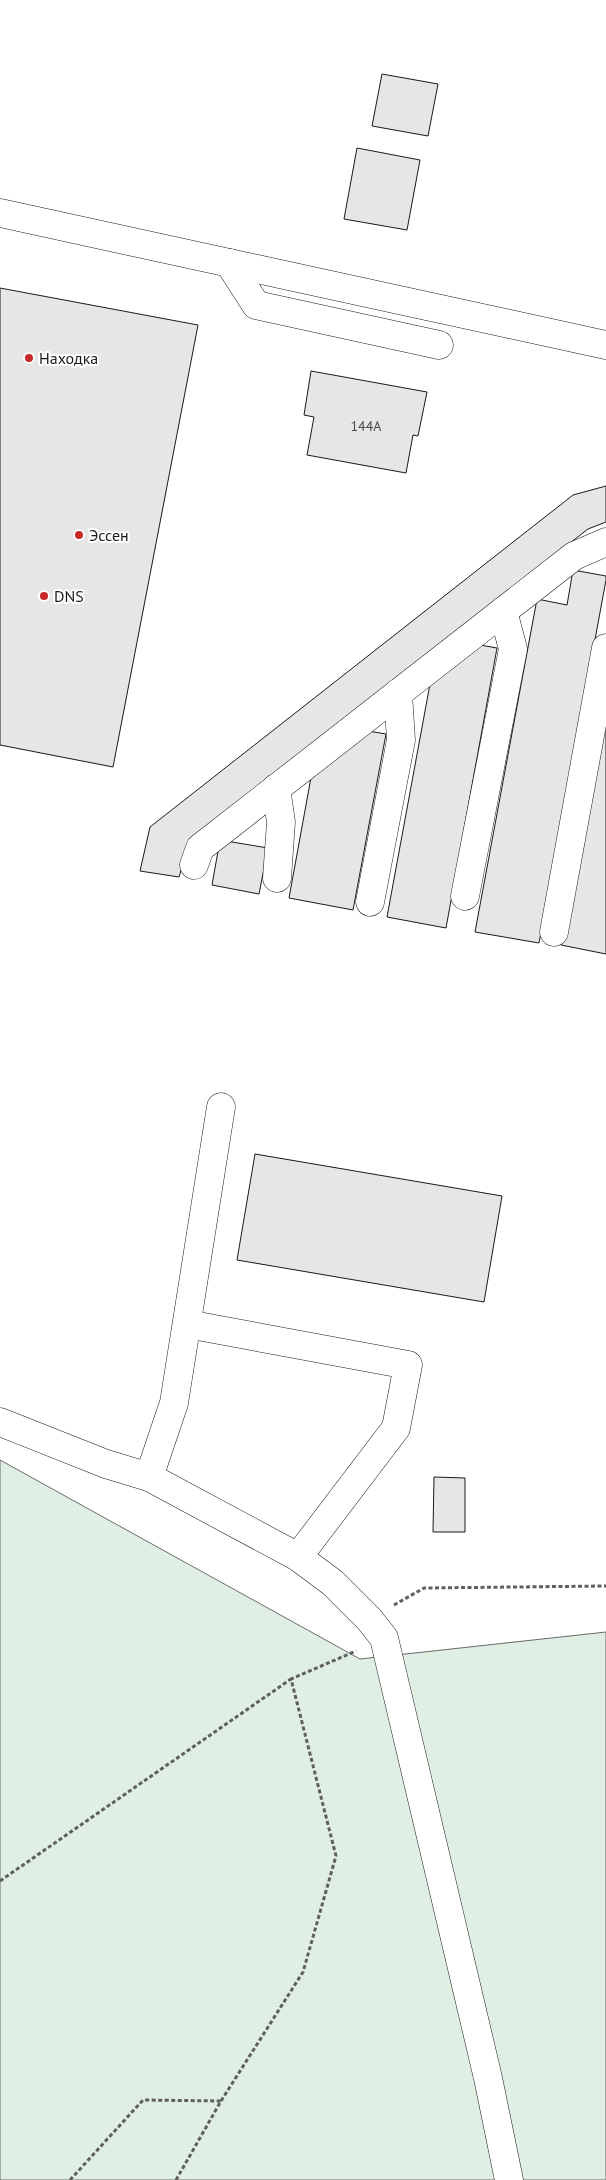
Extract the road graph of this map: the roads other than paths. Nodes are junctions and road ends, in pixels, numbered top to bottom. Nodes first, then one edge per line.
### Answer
1 (0, 213) edge
2 (229, 263) junction
3 (439, 345) dead end
4 (606, 346) edge
5 (606, 542) edge
6 (503, 611) junction
7 (606, 648) edge
8 (398, 693) junction
9 (276, 788) junction
10 (194, 865) dead end
11 (277, 878) dead end
12 (465, 896) dead end
13 (370, 902) dead end
14 (554, 932) dead end
15 (221, 1107) dead end
16 (187, 1324) junction
17 (0, 1422) edge
18 (149, 1477) junction
19 (298, 1557) junction
20 (508, 2180) edge

1 - 2 street
2 - 3 street
2 - 4 street
5 - 6 street
6 - 8 street
6 - 12 street
7 - 14 street
8 - 9 street
8 - 13 street
9 - 10 street
9 - 11 street
15 - 16 street
16 - 18 street
16 - 19 street
17 - 18 street
18 - 19 street
19 - 20 street

